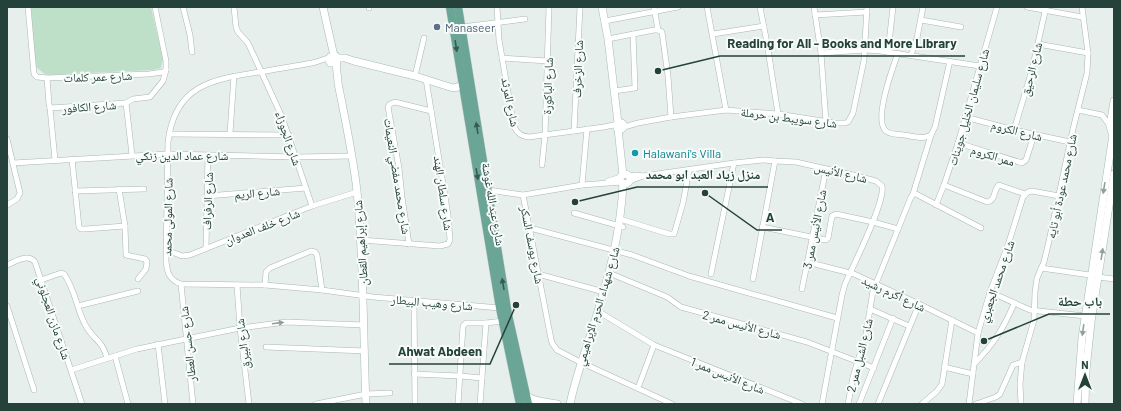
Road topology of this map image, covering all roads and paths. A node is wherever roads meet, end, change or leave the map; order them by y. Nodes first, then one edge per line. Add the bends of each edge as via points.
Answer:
1 (28, 7) edge
2 (155, 7) edge
3 (183, 7) edge
4 (234, 7) edge
5 (323, 7) edge
6 (450, 7) edge
7 (458, 7) edge
8 (497, 7) edge
9 (549, 7) edge
10 (580, 7) edge
11 (602, 7) edge
12 (678, 7) edge
13 (707, 7) edge
14 (760, 7) edge
15 (814, 7) edge
16 (893, 7) edge
17 (923, 7) edge
18 (997, 7) edge
19 (1027, 7) edge
20 (1082, 7) edge
21 (654, 9) edge
22 (867, 9) edge
23 (1045, 9) edge
24 (815, 16) junction
25 (1082, 17) junction
26 (525, 19) dead end
27 (605, 20) junction
28 (921, 20) junction
29 (497, 23) junction
30 (764, 26) junction
31 (462, 27) junction
32 (961, 27) dead end
33 (658, 30) junction
34 (633, 34) junction
35 (713, 34) junction
36 (424, 38) dead end
37 (608, 39) junction
38 (1038, 44) junction
39 (866, 50) junction
40 (192, 52) dead end
41 (888, 52) junction
42 (821, 53) junction
43 (898, 53) junction
44 (1088, 53) junction
45 (911, 55) junction
46 (502, 58) junction
47 (333, 60) junction
48 (548, 61) junction
49 (950, 61) junction
50 (980, 66) junction
51 (166, 70) junction
52 (261, 72) junction
53 (234, 76) junction
54 (415, 76) junction
55 (47, 78) junction
56 (426, 79) junction
57 (462, 84) junction
58 (614, 91) junction
59 (126, 103) junction
60 (1113, 105) edge
61 (50, 108) junction
62 (432, 110) junction
63 (726, 110) junction
64 (1078, 110) junction
65 (778, 114) junction
66 (1102, 115) junction
67 (672, 117) junction
68 (965, 117) junction
69 (826, 122) junction
70 (620, 126) junction
71 (1112, 127) edge
72 (587, 129) junction
73 (1014, 130) junction
74 (574, 131) junction
75 (169, 134) junction
76 (230, 134) junction
77 (289, 135) junction
78 (931, 135) junction
79 (1034, 135) junction
80 (545, 136) junction
81 (7, 139) edge
82 (1070, 142) junction
83 (958, 143) junction
84 (168, 154) junction
85 (208, 155) junction
86 (132, 156) junction
87 (352, 156) junction
88 (296, 157) junction
89 (72, 158) junction
90 (55, 160) junction
91 (775, 161) junction
92 (13, 163) junction
93 (734, 163) junction
94 (542, 165) dead end
95 (826, 169) junction
96 (689, 170) junction
97 (1114, 174) edge
98 (625, 179) junction
99 (582, 185) junction
100 (944, 185) junction
101 (306, 188) junction
102 (119, 189) junction
103 (144, 189) dead end
104 (488, 190) junction
105 (75, 191) junction
106 (357, 192) junction
107 (913, 194) junction
108 (1025, 194) junction
109 (523, 195) junction
110 (207, 196) junction
111 (1059, 196) junction
112 (7, 205) edge
113 (936, 205) junction
114 (312, 206) junction
115 (574, 213) dead end
116 (873, 222) junction
117 (622, 223) junction
118 (125, 226) junction
119 (762, 226) junction
120 (530, 228) junction
121 (981, 228) dead end
122 (898, 230) junction
123 (812, 238) junction
124 (361, 240) junction
125 (409, 244) junction
126 (206, 248) junction
127 (167, 250) junction
128 (617, 251) junction
129 (807, 262) junction
130 (7, 265) edge
131 (1041, 268) junction
132 (611, 273) junction
133 (850, 273) junction
134 (538, 274) junction
135 (711, 274) dead end
136 (1094, 276) junction
137 (752, 279) dead end
138 (1114, 279) edge
139 (41, 280) junction
140 (138, 280) dead end
141 (180, 284) junction
142 (876, 284) junction
143 (237, 285) junction
144 (265, 285) junction
145 (802, 289) dead end
146 (322, 290) junction
147 (138, 292) dead end
148 (604, 292) junction
149 (990, 292) junction
150 (364, 295) junction
151 (414, 300) junction
152 (919, 304) junction
153 (1014, 304) junction
154 (7, 306) edge
155 (78, 306) junction
156 (500, 308) junction
157 (870, 309) junction
158 (1035, 311) junction
159 (601, 313) junction
160 (1085, 316) junction
161 (837, 318) junction
162 (893, 318) junction
163 (952, 320) junction
164 (503, 321) junction
165 (486, 322) junction
166 (364, 325) junction
167 (909, 326) junction
168 (240, 328) junction
169 (978, 333) junction
170 (186, 338) junction
171 (158, 344) junction
172 (654, 344) junction
173 (266, 347) dead end
174 (365, 351) junction
175 (831, 351) junction
176 (115, 356) junction
177 (107, 358) junction
178 (859, 361) junction
179 (1022, 362) junction
180 (582, 363) junction
181 (974, 364) junction
182 (944, 367) junction
183 (874, 368) junction
184 (71, 370) junction
185 (414, 374) junction
186 (973, 374) junction
187 (460, 376) junction
188 (482, 378) junction
189 (638, 388) junction
190 (34, 390) dead end
191 (390, 392) dead end
192 (366, 394) junction
193 (526, 395) junction
194 (82, 404) edge
195 (128, 404) edge
196 (165, 404) edge
197 (193, 404) edge
198 (249, 404) edge
199 (316, 404) edge
200 (366, 404) edge
201 (415, 404) edge
202 (458, 404) edge
203 (480, 404) edge
204 (520, 404) edge
205 (528, 404) edge
206 (557, 404) edge
207 (570, 404) edge
208 (575, 404) edge
209 (672, 404) edge
210 (802, 404) edge
211 (822, 404) edge
212 (848, 404) edge
213 (860, 404) edge
214 (878, 404) edge
215 (922, 404) edge
216 (969, 404) edge
217 (976, 404) edge
218 (1021, 404) edge
219 (1077, 404) edge
220 (1084, 404) edge

1 - 55 street, شارع عمر كلمات via 34,74
2 - 51 street
3 - 40 street
4 - 52 street, شارع الجوزاء via 238,32 248,43
5 - 47 street, شارع إبراهيم القطان
6 -> 57 main road, شارع عبد الله غوشة
7 - 31 main road, شارع عبد الله غوشة
8 - 29 street, شارع المرثد
9 - 48 street, شارع الباكورة
10 - 74 street, شارع الزخرف
11 - 27 street, شارع شهداء الحرم الإبراهيمي
12 - 21 street
13 - 35 street
14 - 30 street
15 - 24 street
16 - 41 street
17 - 28 street
18 - 50 street, شارع سليمان الخليل جوينات
19 - 23 street
20 - 25 street, شارع محمد عودة أبو تايه
21 - 27 street
21 - 33 street
22 - 24 street
22 - 39 street, شارع سويبط بن حرملة
23 - 25 street
23 - 38 street, شارع الرحيق
24 - 42 street
25 - 44 street, شارع محمد عودة أبو تايه
26 - 29 street
27 - 37 street, شارع شهداء الحرم الإبراهيمي
28 - 32 street
28 - 45 street
29 - 31 street
29 - 46 street, شارع المرثد
30 - 35 street
30 - 65 street
104 -> 31 main road, شارع عبد الله غوشة
33 - 34 street
33 - 67 street via 663,34
34 - 37 street
34 - 58 street via 635,88
35 - 63 street
36 - 54 street
37 - 58 street, شارع شهداء الحرم الإبراهيمي
38 - 44 street
38 - 73 street, شارع الرحيق
39 - 41 street
39 - 42 street
39 - 69 street, شارع سويبط بن حرملة via 852,117 845,123
41 - 43 street
42 - 69 street
43 - 45 street
43 - 78 street via 883,105 882,124 886,131 893,134 924,137
44 - 64 street, شارع محمد عودة أبو تايه via 1087,73
45 - 49 street
46 - 48 street
46 - 80 street, شارع المرثد via 517,133 529,137
47 - 52 street, شارع المولى محمد
47 - 54 street via 354,61
47 - 87 street, شارع إبراهيم القطان
48 - 80 street, شارع الباكورة
49 - 50 street
49 - 78 street, شارع الشبل ممر 2
50 - 68 street, شارع سليمان الخليل جوينات
51 - 55 street, شارع عمر كلمات via 150,74
51 - 59 street via 163,81 150,98 133,99
52 - 53 street, شارع المولى محمد
52 - 77 street, شارع الجوزاء via 277,103
53 - 75 street, شارع المولى محمد via 205,84 186,98 175,113
53 - 76 street
54 - 56 street
55 - 61 street
56 - 57 street via 453,88
56 - 62 street, شارع سلطان الهند
57 -> 156 main road, شارع عبد الله غوشة
58 - 70 street, شارع شهداء الحرم الإبراهيمي
59 - 61 street, شارع الكافور
59 - 86 street, شارع الكافور
60 - 66 street
60 - 71 street
61 - 90 street, شارع الكافور
62 - 125 street, شارع سلطان الهند via 450,240 445,246
62 - 125 street, شارع محمد مفضي النعيمات via 395,102 388,107
63 - 65 street, شارع سويبط بن حرملة
63 - 67 street, شارع سويبط بن حرملة
64 - 66 street
64 - 82 street, شارع محمد عودة أبو تايه
65 - 69 street, شارع سويبط بن حرملة
66 - 71 street
67 - 70 street, شارع سويبط بن حرملة
68 - 73 street, شارع الكروم
68 - 83 street, شارع سليمان الخليل جوينات
70 - 72 street, شارع المرثد
70 - 98 street, شارع شهداء الحرم الإبراهيمي
71 -> 136 street via 1113,136
72 - 74 street, شارع المرثد
72 - 99 street
73 - 79 street, شارع الكروم
74 - 80 street, شارع المرثد
75 - 76 street
75 - 84 street, شارع المولى محمد
76 - 77 street
77 - 88 street, شارع الجوزاء
78 - 107 street, شارع الشبل ممر 2
79 - 82 street, شارع الكروم
79 - 83 street, ممر الكروم via 1026,160 1022,163
80 - 94 street, شارع الباكورة
81 - 92 street
82 - 111 street, شارع محمد عودة أبو تايه
83 - 100 street, شارع سليمان الخليل جوينات
84 - 85 street, شارع عماد الدين زنكي
84 - 86 street, شارع عماد الدين زنكي
84 - 127 street, شارع المولى محمد
85 - 88 street, شارع عماد الدين زنكي
85 - 110 street, شارع الرفراف
86 - 89 street, شارع عماد الدين زنكي
87 - 88 street, شارع عماد الدين زنكي
87 - 106 street, شارع إبراهيم القطان
88 - 101 street, شارع الجوزاء
89 - 90 street, شارع عماد الدين زنكي
89 - 105 street
90 - 92 street, شارع عماد الدين زنكي
91 - 93 street, شارع الأنيس
91 - 95 street, شارع الأنيس via 796,162
91 - 119 street
92 - 112 street via 20,193 17,199
93 - 96 street, شارع الأنيس
93 - 135 street
95 - 116 street, شارع الأنيس via 870,179 882,186 881,200
95 - 123 street, شارع الأنيس ممر 3
96 - 98 street, شارع الأنيس
96 - 117 street via 674,234
136 -> 97 street
98 - 99 street, شارع يوسف السكر
98 - 117 street, شارع شهداء الحرم الإبراهيمي
99 - 109 street, شارع يوسف السكر
100 - 108 street via 987,202 993,199 999,185
100 - 113 street, شارع سليمان الخليل جوينات
101 - 110 street, شارع الريم
101 - 114 street, شارع الجوزاء
102 - 103 street
102 - 105 street
102 - 118 street
104 - 109 street
193 -> 104 main road, شارع عبد الله غوشة via 508,315
105 - 118 street via 80,228
106 - 114 street, شارع خلف العدوان
106 - 124 street, شارع إبراهيم القطان
107 - 113 street
107 - 122 street, شارع الشبل ممر 2
108 - 111 street via 1036,191
108 - 149 street, شارع محمد الجعبري
109 - 120 street, شارع يوسف السكر
110 - 126 street, شارع الرفراف
111 - 131 street, شارع محمد عودة أبو تايه
113 - 121 street
114 - 126 street, شارع خلف العدوان
115 - 117 street
116 - 122 street
116 - 123 street via 834,214 827,239
116 - 133 street, شارع الأنيس
117 - 128 street, شارع شهداء الحرم الإبراهيمي
118 - 140 street via 126,255 145,259 147,262 146,269
119 - 123 street
119 - 137 street
120 - 128 street
120 - 134 street, شارع يوسف السكر
122 - 142 street, شارع الشبل ممر 2
123 - 129 street, شارع الأنيس ممر 3
124 - 125 street, شارع سلطان الهند
124 - 150 street, شارع إبراهيم القطان
126 - 127 street, شارع خلف العدوان via 186,256
127 - 141 street, شارع المولى محمد via 168,274 172,280
128 - 132 street, شارع شهداء الحرم الإبراهيمي
128 - 161 street via 632,254 689,276
129 - 133 street, شارع أكرم رشيد
129 - 145 street, شارع الأنيس ممر 3
130 - 139 street, شارع مازن العجلوني via 30,258 35,262
131 - 136 street
131 - 158 street, شارع محمد عودة أبو تايه via 1036,285
132 - 148 street, شارع شهداء الحرم الإبراهيمي
132 - 159 street, شارع شهداء الحرم الإبراهيمي
132 - 175 street, شارع الأنيس ممر 2 via 667,297 681,307
133 - 142 street, شارع أكرم رشيد
133 - 161 street, شارع الأنيس
134 - 148 street
134 - 180 street, شارع يوسف السكر via 552,343 558,350
136 - 138 street
136 - 160 street
136 - 220 street
139 - 155 street via 64,274
139 - 184 street, شارع مازن العجلوني
141 - 143 street
141 - 170 street, شارع حسن العطار
142 - 152 street, شارع أكرم رشيد
142 - 157 street, شارع الشبل ممر 2
143 - 144 street
143 - 168 street, شارع البيرق
144 - 146 street
144 - 146 street via 266,272 270,268 311,252 318,255
146 - 150 street
147 - 155 street
148 - 180 street, شارع شهداء الحرم الإبراهيمي
149 - 153 street
149 - 169 street, شارع محمد الجعبري
150 - 151 street, شارع وهيب البيطار
150 - 166 street, شارع إبراهيم القطان
151 - 156 street, شارع وهيب البيطار
151 - 185 street
152 - 163 street, شارع أكرم رشيد
152 - 167 street
153 - 158 street
153 - 181 street via 991,347
154 - 190 street
155 - 177 street via 86,327 101,343
156 - 164 main road, شارع عبد الله غوشة
157 - 162 street
157 - 178 street, شارع الشبل ممر 2
158 - 160 street
158 - 179 street, شارع محمد عودة أبو تايه
159 - 172 street, شارع الأنيس ممر 1
159 - 180 street, شارع شهداء الحرم الإبراهيمي
160 -> 219 street
161 - 175 street, شارع الأنيس
162 - 167 street
162 - 183 street
163 - 169 street, شارع أكرم رشيد
163 - 182 street
164 - 165 street
164 - 204 main road, شارع عبد الله غوشة
165 - 187 street via 466,323 463,327
165 - 188 street
168 -> 166 street via 286,322
166 - 174 street, شارع إبراهيم القطان
167 - 214 street
168 - 170 street
168 - 198 street, شارع البيرق
169 - 181 street, شارع محمد الجعبري
170 - 171 street
170 - 197 street, شارع حسن العطار
171 - 176 street
171 - 196 street
172 - 189 street
172 - 210 street, شارع الأنيس ممر 1
173 - 174 street
174 - 192 street, شارع إبراهيم القطان
175 - 178 street, شارع الأنيس ممر 2
175 - 211 street, شارع الأنيس
176 - 177 street
176 - 195 street
177 - 184 street
178 - 183 street, شارع الأنيس ممر 2
178 - 212 street, شارع الشبل ممر 2
179 - 217 street, شارع محمد عودة أبو تايه via 1012,366 999,395
179 - 218 street, شارع محمد عودة أبو تايه
180 - 189 street
180 - 207 street, شارع شهداء الحرم الإبراهيمي
180 - 208 street, شارع شهداء الحرم الإبراهيمي
181 - 186 street, شارع محمد الجعبري
182 - 186 street
182 - 215 street via 942,384
183 - 213 street
184 - 194 street, شارع مازن العجلوني
185 - 187 street
185 - 201 street
186 - 216 street, شارع محمد الجعبري
187 - 188 street
187 - 202 street
188 - 203 street
189 - 209 street
191 - 192 street
192 - 199 street
192 - 200 street, شارع إبراهيم القطان
193 - 205 main road, شارع عبد الله غوشة
193 - 206 street via 534,400

